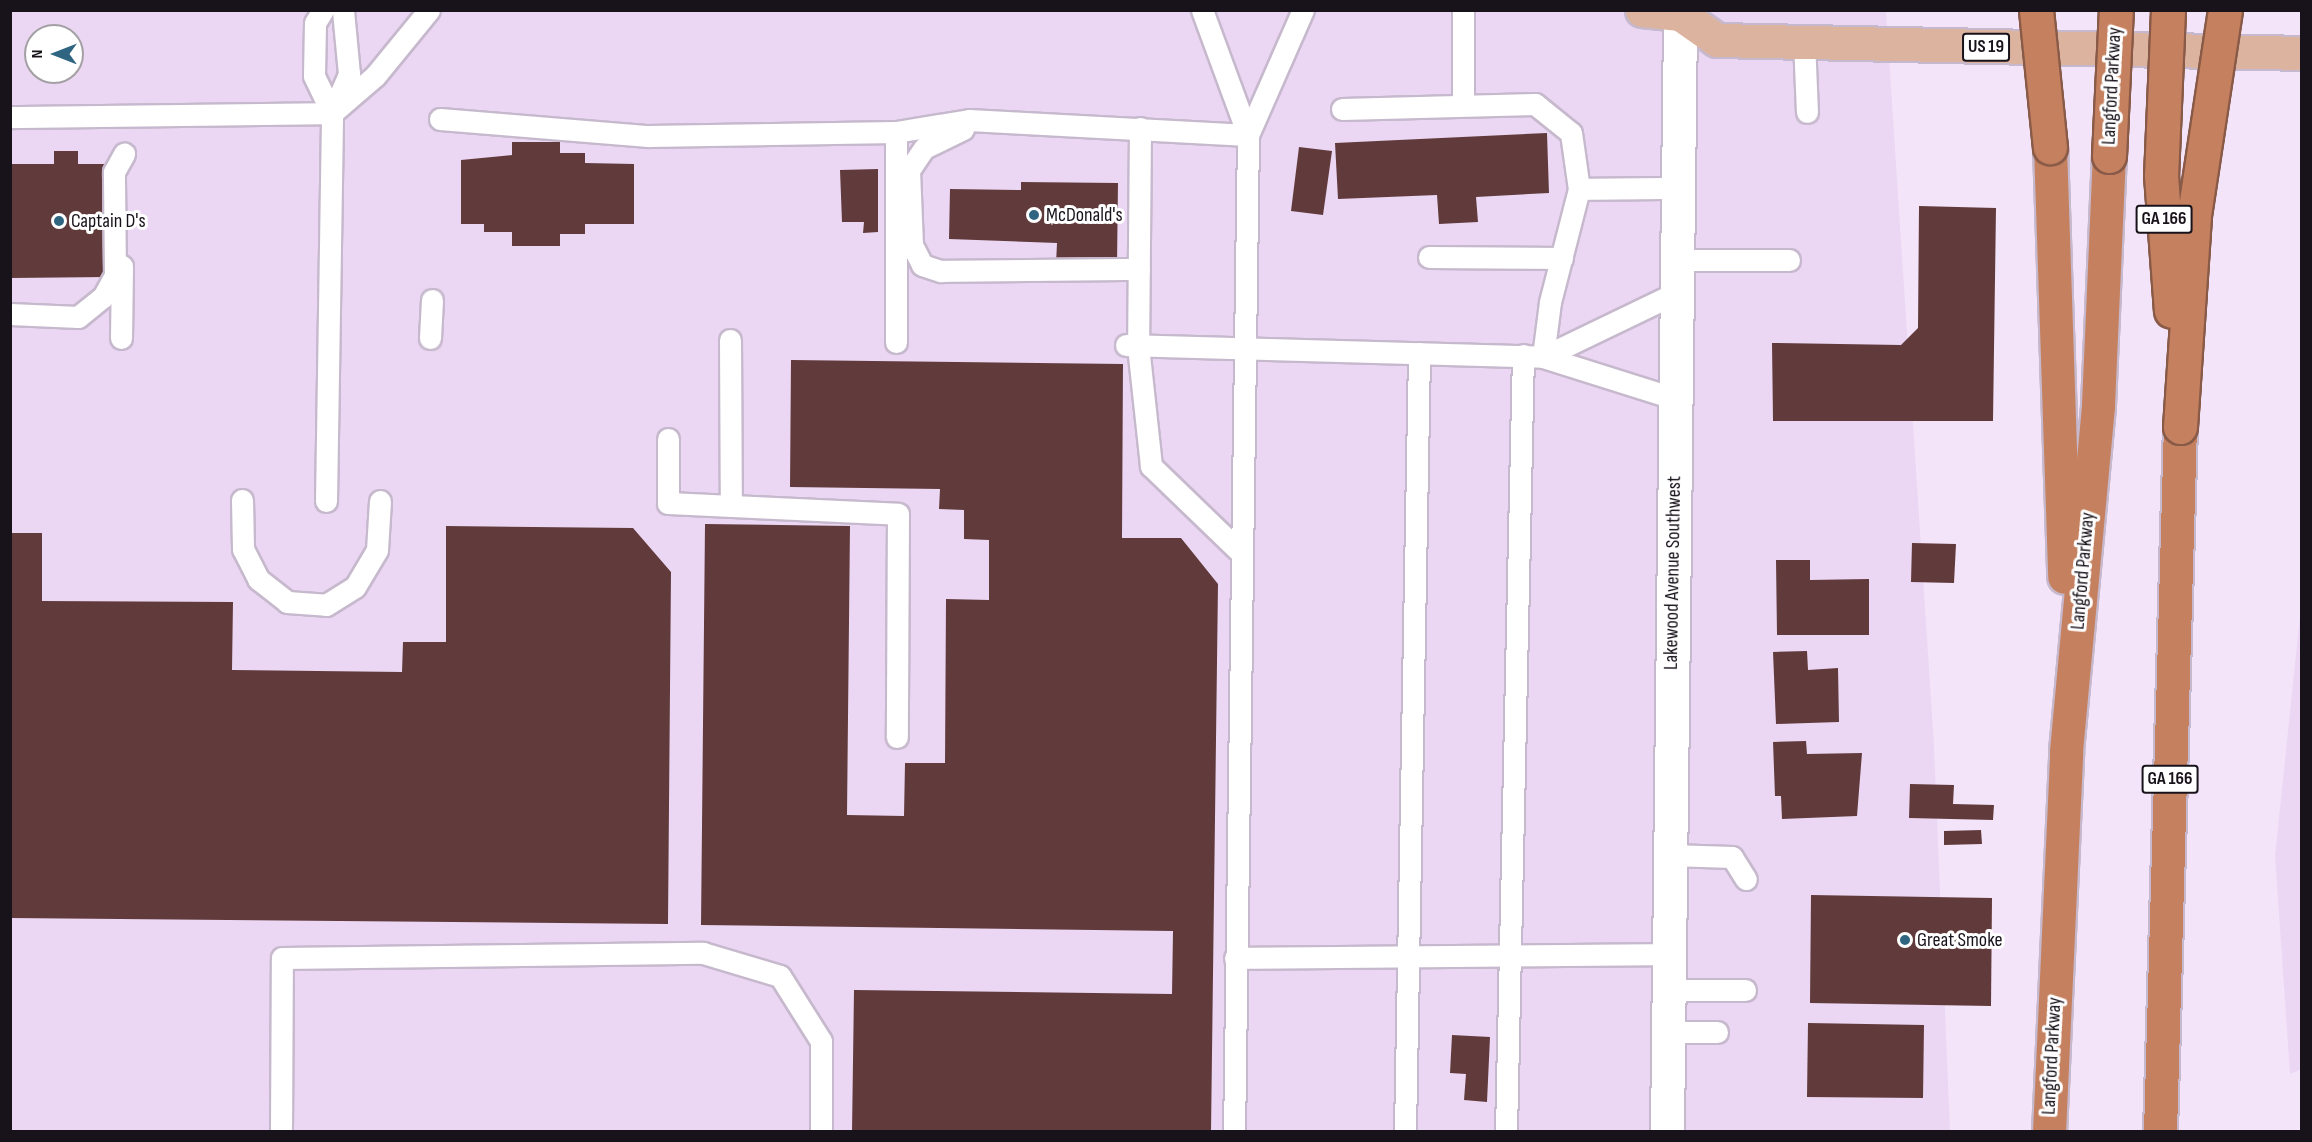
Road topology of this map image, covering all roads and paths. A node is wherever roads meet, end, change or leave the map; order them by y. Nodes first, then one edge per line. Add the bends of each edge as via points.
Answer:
1 (323, 10) edge
2 (343, 10) edge
3 (429, 10) edge
4 (1202, 10) edge
5 (1303, 10) edge
6 (1463, 10) edge
7 (1642, 10) edge
8 (2036, 10) edge
9 (2116, 10) edge
10 (2168, 10) edge
11 (2225, 10) edge
12 (1682, 12) edge
13 (1804, 41) junction
14 (2301, 53) edge
15 (1463, 105) junction
16 (1342, 109) dead end
17 (1807, 112) dead end
18 (332, 113) junction
19 (10, 117) edge
20 (125, 117) junction
21 (440, 119) dead end
22 (987, 122) junction
23 (1140, 128) junction
24 (896, 132) junction
25 (1248, 135) junction
26 (124, 154) junction
27 (1677, 188) junction
28 (1579, 189) junction
29 (1430, 257) dead end
30 (1562, 258) junction
31 (1677, 261) junction
32 (1789, 261) dead end
33 (1139, 269) junction
34 (1676, 293) junction
35 (432, 300) dead end
36 (10, 315) edge
37 (121, 338) dead end
38 (430, 338) dead end
39 (730, 339) dead end
40 (896, 342) dead end
41 (1132, 345) junction
42 (1242, 349) junction
43 (1419, 353) junction
44 (1533, 356) junction
45 (1676, 399) junction
46 (2180, 427) junction
47 (668, 439) dead end
48 (242, 500) dead end
49 (326, 501) dead end
50 (380, 501) dead end
51 (731, 506) junction
52 (1239, 551) junction
53 (897, 737) dead end
54 (2066, 751) junction
55 (1670, 855) junction
56 (1746, 879) dead end
57 (1509, 954) junction
58 (1669, 954) junction
59 (1410, 956) junction
60 (1235, 958) junction
61 (1669, 990) junction
62 (1745, 990) dead end
63 (1668, 1032) junction
64 (1717, 1032) dead end
65 (281, 1131) edge
66 (821, 1131) edge
67 (1234, 1131) edge
68 (1405, 1131) edge
69 (1506, 1131) edge
70 (1667, 1131) edge
71 (2049, 1131) edge
72 (2160, 1131) edge

1 - 18 lane via 315,23 314,76
2 - 18 lane via 349,74
3 - 18 lane via 375,76
4 - 25 lane
5 - 25 lane
6 - 15 lane
7 - 12 main road, US 19
8 - 54 highway, bridge via 2050,147
9 - 54 highway, Langford Parkway / GA 166, bridge via 2098,405
10 - 46 highway, GA 166, bridge via 2161,175
11 - 46 highway, bridge via 2194,215
12 - 13 main road, US 19 via 1717,40
12 - 27 street, Lakewood Avenue Southwest
13 - 14 main road, US 19
13 - 17 lane
15 - 16 lane
15 - 28 lane via 1535,104 1571,133
18 - 20 lane
18 - 49 lane
19 - 20 lane
20 - 26 lane
21 - 24 lane via 648,136
22 - 23 lane
22 - 24 lane
22 - 33 lane via 924,148 909,170 912,245 922,265 941,271
23 - 25 lane
23 - 33 lane
24 - 40 lane
25 - 42 lane
26 - 36 lane via 114,172 115,275 103,297 78,317
26 - 37 lane
27 - 28 lane
27 - 31 street, Lakewood Avenue Southwest
28 - 30 lane
29 - 30 lane
30 - 44 lane
31 - 32 lane
31 - 34 street, Lakewood Avenue Southwest
33 - 41 lane
34 - 44 lane
34 - 45 street, Lakewood Avenue Southwest
35 - 38 lane
39 - 51 lane
41 - 42 lane
41 - 52 lane via 1151,466
42 - 43 lane
42 - 52 lane
43 - 44 lane
43 - 59 lane
44 - 45 lane
44 - 57 lane
45 - 55 street, Lakewood Avenue Southwest
46 - 72 highway, GA 166
47 - 51 lane via 668,503
48 - 50 lane via 243,549 258,579 287,602 326,605 355,587 377,550
51 - 53 lane via 898,514
52 - 60 lane
54 - 71 highway, Langford Parkway / GA 166
55 - 56 lane via 1732,857
55 - 58 street, Lakewood Avenue Southwest
57 - 58 lane
57 - 59 lane
57 - 69 lane
58 - 61 street, Lakewood Avenue Southwest
59 - 60 lane
59 - 68 lane
60 - 67 lane
61 - 62 lane
61 - 63 street, Lakewood Avenue Southwest
63 - 64 lane
63 - 70 street, Lakewood Avenue Southwest
65 - 66 lane via 282,958 703,953 780,976 821,1041

